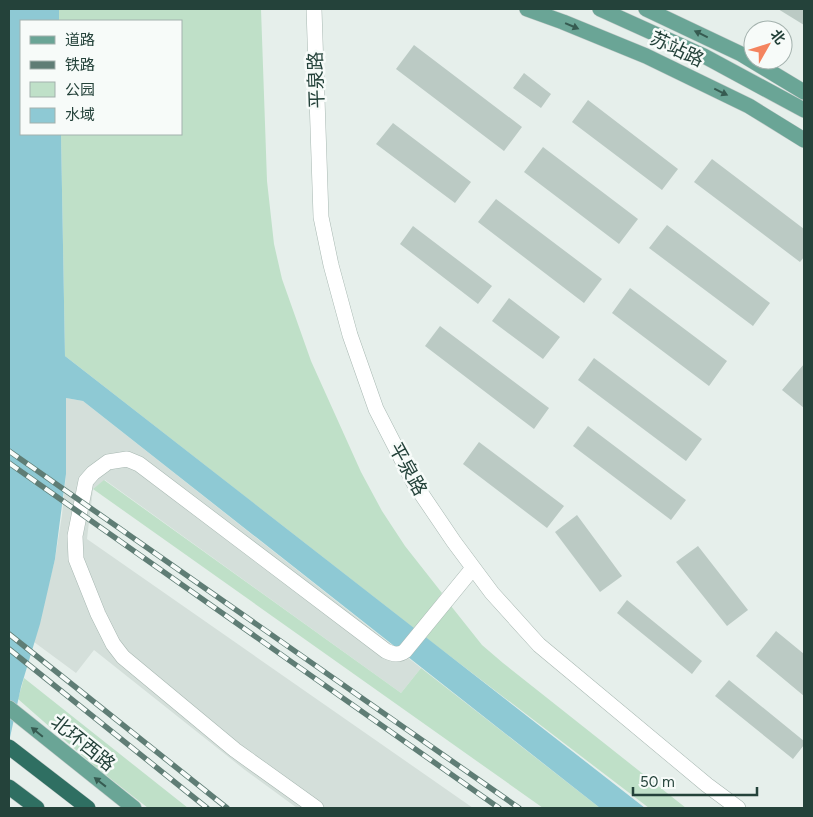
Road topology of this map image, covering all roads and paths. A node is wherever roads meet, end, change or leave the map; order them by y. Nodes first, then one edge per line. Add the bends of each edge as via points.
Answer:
1 (314, 9) edge
2 (527, 9) edge
3 (600, 9) edge
4 (646, 9) edge
5 (804, 92) edge
6 (804, 110) edge
7 (804, 140) edge
8 (473, 568) junction
9 (9, 708) edge
10 (9, 747) edge
11 (9, 787) edge
12 (34, 806) edge
13 (88, 808) edge
14 (134, 808) edge
15 (316, 808) edge
16 (738, 808) edge

1 - 8 street, 平泉路 via 322,217 350,335 376,409 414,483
2 -> 7 main road, 苏站路 via 646,56 749,106
3 - 6 main road via 704,56
5 -> 4 main road, 苏站路 via 741,54
8 - 15 street via 405,651 400,655 394,654 139,464 127,459 108,462 86,481 75,536 76,559 113,644 123,657 235,750
8 - 16 street, 平泉路 via 539,645
14 -> 9 main road, 北环西路
10 - 13 highway
11 - 12 highway

